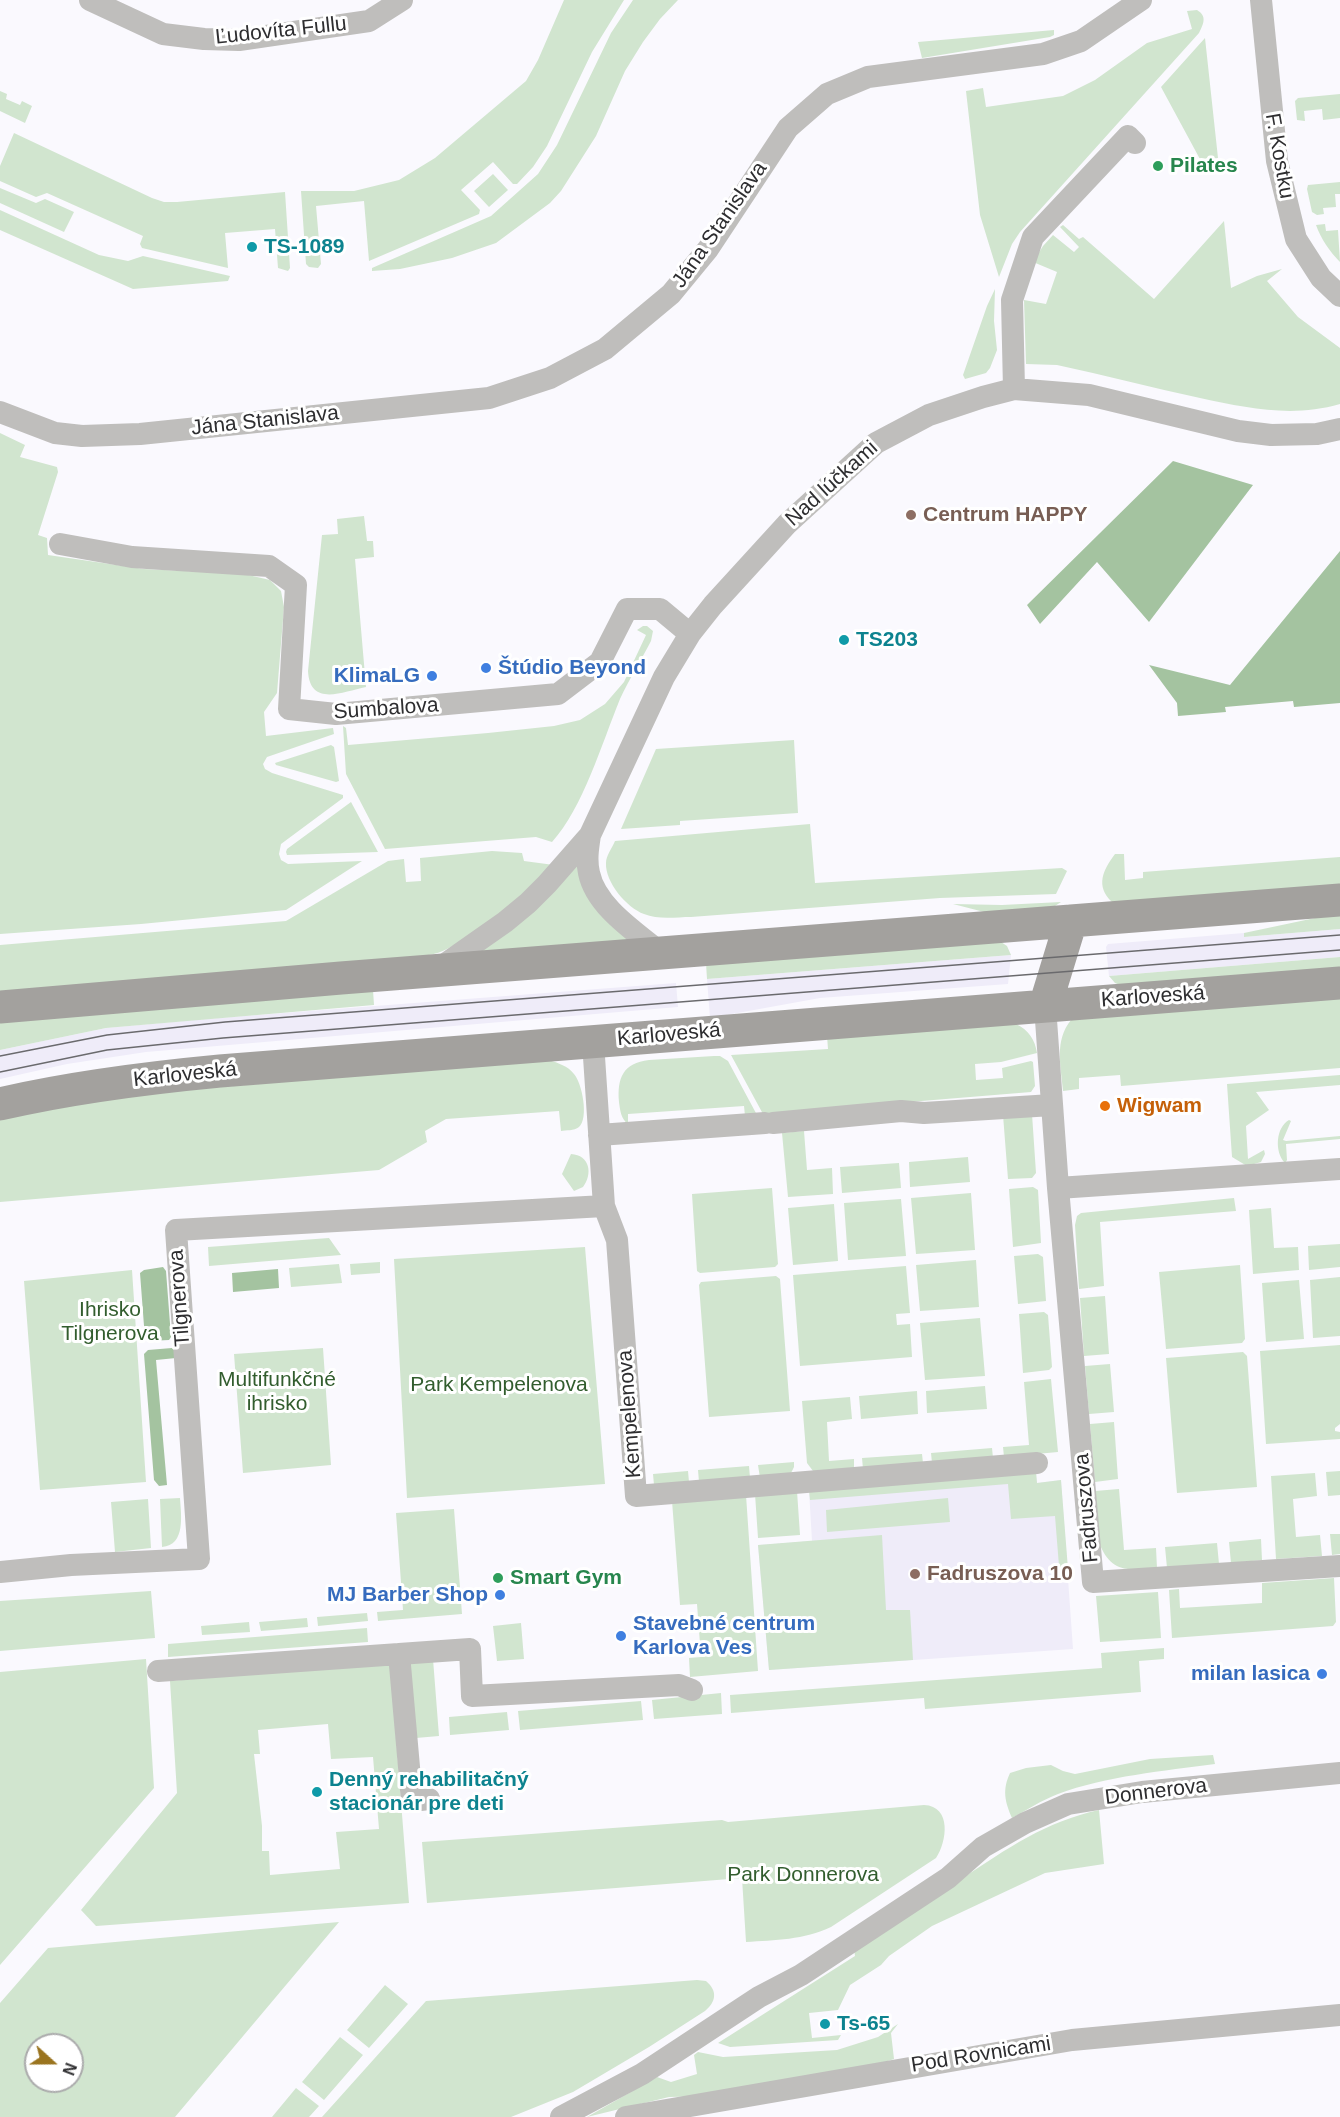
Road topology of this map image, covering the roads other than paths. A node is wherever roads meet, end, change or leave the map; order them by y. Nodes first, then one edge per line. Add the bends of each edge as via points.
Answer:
1 (90, 0) edge
2 (402, 0) edge
3 (1141, 0) edge
4 (1261, 0) edge
5 (1135, 143) dead end
6 (1340, 296) edge
7 (1014, 389) junction
8 (0, 412) edge
9 (1340, 429) edge
10 (60, 544) dead end
11 (690, 634) junction
12 (590, 835) junction
13 (1340, 900) edge
14 (1071, 921) junction
15 (661, 953) junction
16 (434, 971) junction
17 (1340, 983) edge
18 (1045, 1006) junction
19 (0, 1007) edge
20 (593, 1042) junction
21 (0, 1104) edge
22 (1052, 1105) junction
23 (599, 1135) junction
24 (1340, 1169) edge
25 (1058, 1188) junction
26 (604, 1206) junction
27 (1037, 1463) dead end
28 (1340, 1566) edge
29 (0, 1572) edge
30 (399, 1654) junction
31 (158, 1671) dead end
32 (692, 1690) dead end
33 (1340, 1773) edge
34 (429, 1799) dead end
35 (1340, 2015) edge
36 (561, 2117) edge
37 (626, 2117) edge

1 - 2 street, Ľudovíta Fullu via 163,34 238,40 369,21
3 - 8 street, Jána Stanislava via 1081,41 1043,54 868,76 827,94 788,128 708,249 671,294 605,349 550,378 489,398 140,434 55,433
4 - 6 street, F. Kostku via 1277,161 1296,239 1321,278
5 - 7 street via 1128,136 1033,237 1012,300
7 - 9 street, Nad lúčkami via 1089,395 1238,431 1271,435
7 - 11 street, Nad lúčkami via 929,415 876,443 787,524
10 - 11 street, Sumbalova via 132,557 269,566 296,585 288,709 336,714 558,694 600,662 627,609 660,609
11 - 12 street, Nad lúčkami via 664,677
12 - 15 street, Nad lúčkami via 589,874 597,891 614,912
12 - 16 street, Nad lúčkami via 528,903
13 - 14 main road
14 - 15 main road
14 - 18 main road
15 - 16 main road
16 - 19 main road
17 - 18 main road, Karloveská
18 - 20 main road, Karloveská
18 - 22 street
20 - 21 main road, Karloveská via 148,1078
20 - 23 street, Kempelenova
22 - 23 street via 901,1111
22 - 25 street
23 - 26 street, Kempelenova
24 - 25 street
25 - 28 street, Fadruszova via 1093,1582
26 - 27 street, Kempelenova via 617,1240 636,1496
26 - 29 street, Tilgnerova via 176,1230 199,1559
30 - 31 street
30 - 32 street via 470,1649 472,1696 678,1685
30 - 34 street via 412,1801
33 - 36 street, Donnerova via 1142,1792 1068,1804 983,1848 948,1878 801,1975 759,1997 642,2074
35 - 37 street, Pod Rovnicami via 1072,2040

